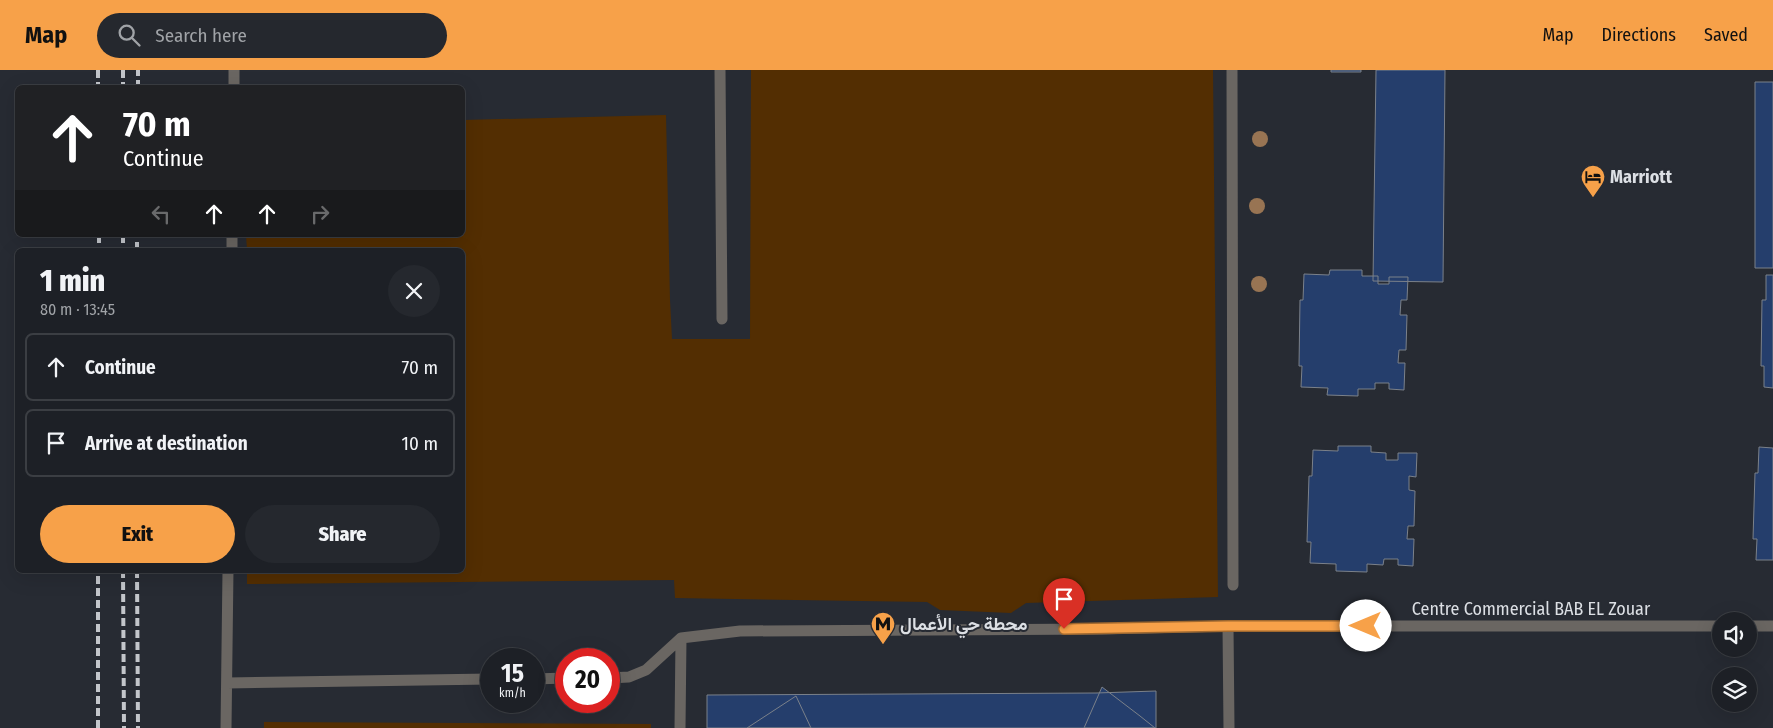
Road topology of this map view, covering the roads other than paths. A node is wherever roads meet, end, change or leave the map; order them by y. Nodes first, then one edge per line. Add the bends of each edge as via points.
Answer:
1 (234, 70) edge
2 (720, 70) edge
3 (1232, 70) edge
4 (234, 85) edge
5 (722, 319) dead end
6 (228, 573) edge
7 (1233, 585) dead end
8 (1228, 626) junction
9 (1712, 626) edge
10 (1757, 626) edge
11 (1773, 626) edge
12 (681, 638) junction
13 (620, 677) edge
14 (480, 679) edge
15 (226, 684) junction
16 (226, 728) edge
17 (680, 728) edge
18 (1229, 728) edge

1 - 4 lane
2 - 5 lane
3 - 7 lane
6 - 15 lane
8 - 9 lane, Centre Commercial BAB EL Zouar
8 - 12 lane, Centre Commercial BAB EL Zouar via 740,631
8 - 18 lane
10 - 11 lane
12 - 13 lane via 646,670
12 - 17 lane
14 - 15 lane
15 - 16 lane

